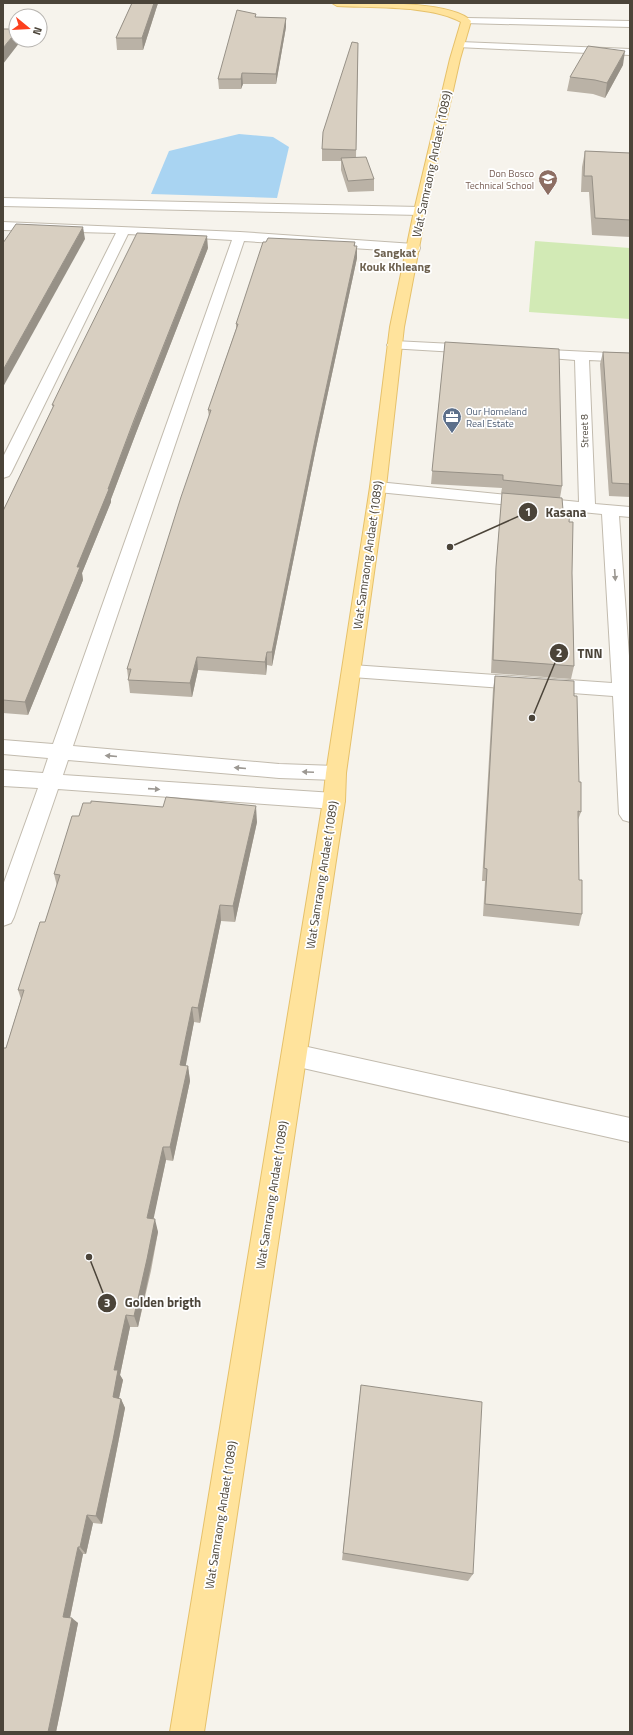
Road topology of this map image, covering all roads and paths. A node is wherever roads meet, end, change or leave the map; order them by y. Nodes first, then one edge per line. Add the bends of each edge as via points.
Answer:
1 (337, 3) edge
2 (463, 16) junction
3 (630, 24) edge
4 (460, 45) junction
5 (630, 52) edge
6 (3, 202) edge
7 (420, 210) junction
8 (3, 226) edge
9 (124, 230) junction
10 (240, 236) junction
11 (414, 248) junction
12 (394, 345) junction
13 (490, 350) edge
14 (513, 352) edge
15 (582, 356) junction
16 (630, 358) edge
17 (3, 473) edge
18 (378, 487) junction
19 (586, 507) junction
20 (610, 511) junction
21 (630, 512) edge
22 (352, 670) junction
23 (626, 691) edge
24 (3, 747) edge
25 (61, 752) junction
26 (336, 773) junction
27 (3, 778) edge
28 (50, 781) junction
29 (334, 801) junction
30 (630, 814) edge
31 (3, 917) edge
32 (294, 1055) junction
33 (630, 1130) edge
34 (187, 1732) edge

1 - 2 main road via 402,6
2 - 3 street
2 - 4 main road, Wat Samraong Andaet (1089)
4 - 5 street
4 - 7 main road, Wat Samraong Andaet (1089)
6 - 7 street
7 - 11 main road, Wat Samraong Andaet (1089)
8 - 9 street
9 - 10 street
9 - 17 street
10 - 11 street
10 - 25 street
11 - 12 main road, Wat Samraong Andaet (1089)
12 - 13 street
12 - 18 main road, Wat Samraong Andaet (1089)
14 - 15 street
15 - 16 street
15 - 19 street, Street 8
18 - 19 street
18 - 22 main road, Wat Samraong Andaet (1089)
19 - 20 street
20 - 21 street
20 -> 23 street
22 - 23 street
22 - 26 main road, Wat Samraong Andaet (1089)
23 - 30 street
24 - 25 street
26 -> 25 street via 279,771
25 - 28 street
26 - 29 main road, Wat Samraong Andaet (1089)
27 - 28 street
28 -> 29 street
28 - 31 street
29 - 32 main road, Wat Samraong Andaet (1089)
32 - 33 street
32 - 34 main road, Wat Samraong Andaet (1089)

